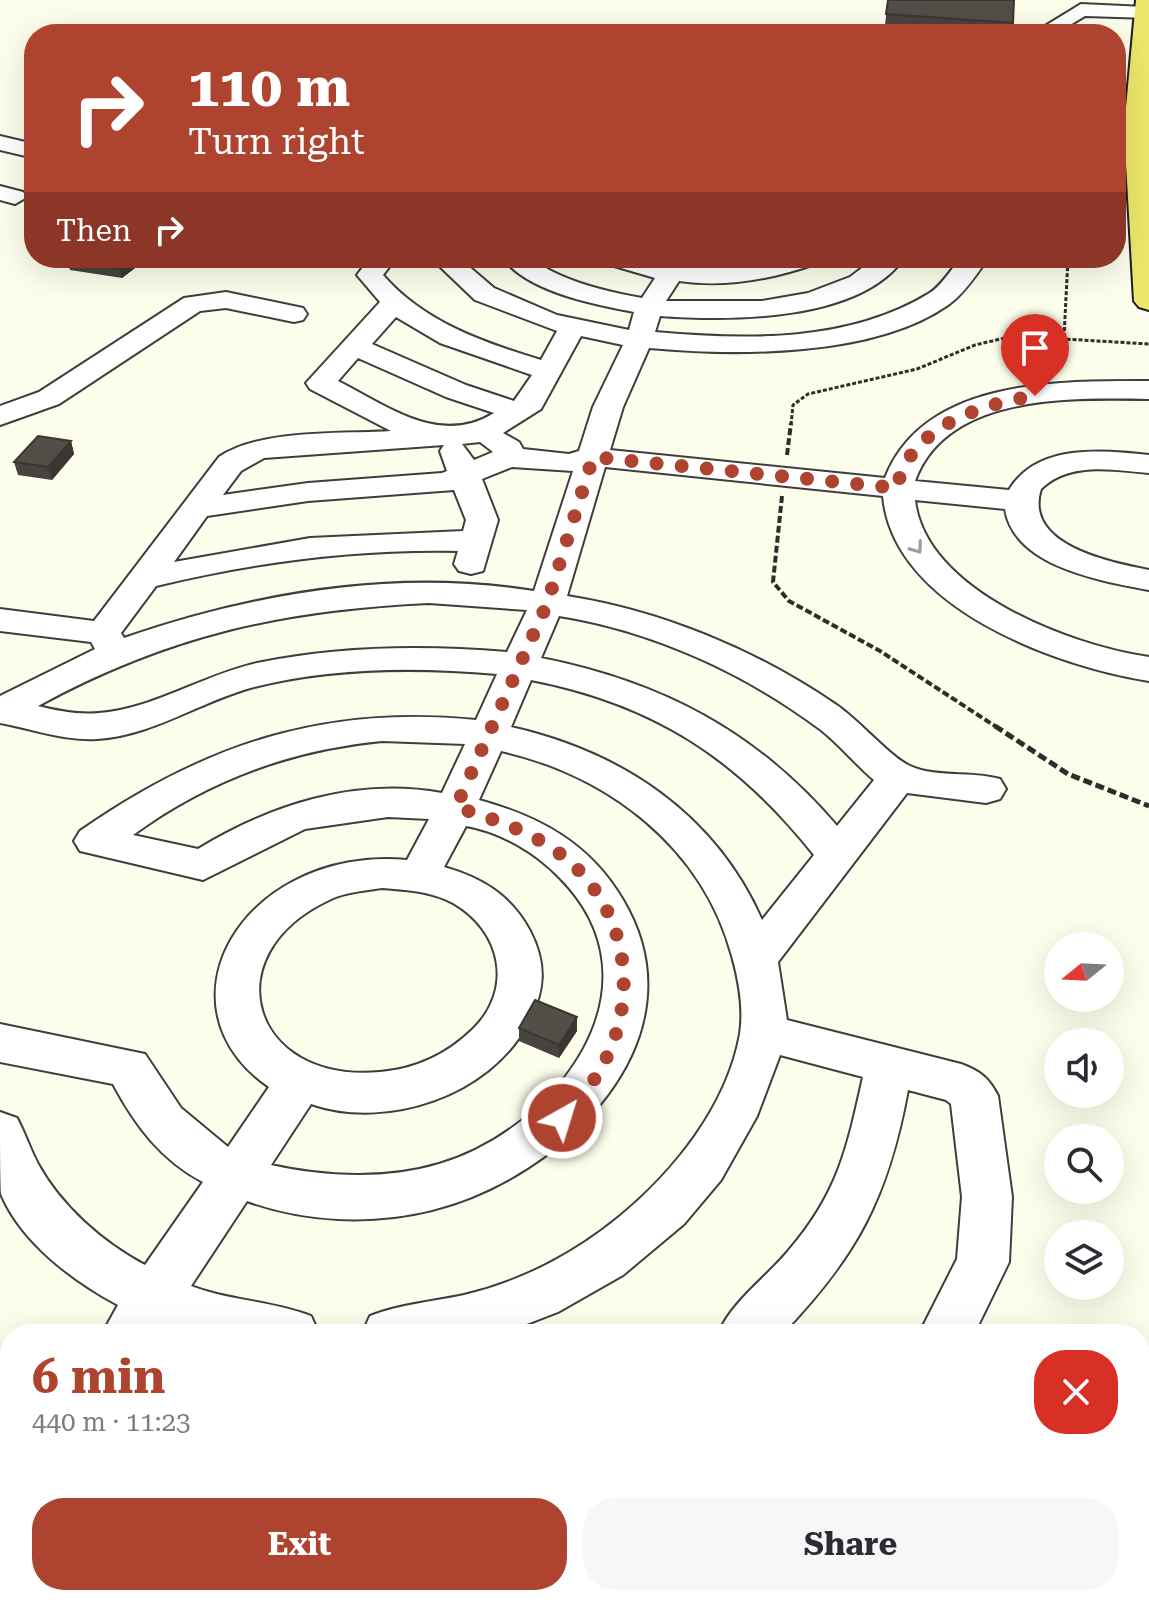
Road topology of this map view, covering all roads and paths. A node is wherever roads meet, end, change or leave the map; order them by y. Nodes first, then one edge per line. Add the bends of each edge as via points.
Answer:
1 (1146, 7) edge
2 (1058, 24) edge
3 (1142, 120) edge
4 (0, 143) edge
5 (24, 148) edge
6 (24, 154) edge
7 (1144, 165) edge
8 (0, 167) edge
9 (1146, 226) edge
10 (375, 268) edge
11 (454, 268) edge
12 (531, 268) edge
13 (676, 268) edge
14 (694, 268) edge
15 (770, 268) edge
16 (878, 268) edge
17 (968, 268) edge
18 (1067, 268) edge
19 (1148, 288) edge
20 (393, 304) junction
21 (649, 307) junction
22 (294, 314) dead end
23 (572, 328) junction
24 (1064, 337) junction
25 (639, 341) junction
26 (1149, 344) edge
27 (354, 346) junction
28 (547, 371) junction
29 (1149, 390) edge
30 (516, 411) junction
31 (0, 416) edge
32 (483, 433) junction
33 (439, 437) junction
34 (509, 457) junction
35 (583, 464) junction
36 (1149, 464) edge
37 (464, 473) junction
38 (783, 485) junction
39 (896, 497) junction
40 (198, 508) junction
41 (1022, 510) junction
42 (478, 541) junction
43 (144, 579) junction
44 (1149, 580) edge
45 (461, 595) junction
46 (547, 604) junction
47 (0, 620) edge
48 (109, 643) junction
49 (519, 664) junction
50 (1149, 669) edge
51 (0, 711) edge
52 (486, 734) junction
53 (898, 777) junction
54 (986, 789) dead end
55 (1149, 806) edge
56 (456, 807) junction
57 (836, 853) junction
58 (420, 874) junction
59 (756, 959) junction
60 (763, 1032) junction
61 (0, 1043) edge
62 (889, 1068) junction
63 (300, 1081) junction
64 (0, 1133) edge
65 (236, 1176) junction
66 (141, 1317) edge
67 (197, 1324) edge
68 (456, 1324) edge
69 (755, 1324) edge
70 (951, 1324) edge

1 - 2 street via 1081,10
1 - 3 main road
3 - 7 main road
4 - 5 street
6 - 8 street
7 - 9 main road
9 - 19 main road
10 - 20 street via 370,275
11 - 23 street via 495,299
12 - 21 street via 576,291
13 - 21 street
14 - 15 street via 746,274
16 - 21 street via 856,284 793,304 715,311
17 - 25 street via 945,293 898,318 857,331 759,345
18 - 24 path
20 - 27 street
20 - 28 street via 454,338
21 - 25 street
22 - 31 street via 226,300 193,304 49,398
23 - 25 street
23 - 28 street
24 - 26 path
24 - 38 path via 991,340 917,369 808,394 793,405
25 - 35 street
27 - 30 street
27 - 33 street via 320,383
28 - 30 street via 531,403
29 - 39 street via 1059,393 982,407 926,440 900,470
30 - 32 street
32 - 33 street
32 - 34 street via 508,448
33 - 37 street
33 - 40 street via 244,454 230,464
34 - 35 street
34 - 37 street
35 - 38 street
35 - 46 street
36 - 41 street via 1099,460 1053,468 1025,488
37 - 40 street via 447,482 308,492
37 - 42 street via 480,509
38 - 39 street
38 - 55 path via 773,582 789,601 892,659 1068,774
39 - 41 street
39 -> 50 street via 919,552 979,605 1049,642
40 - 43 street
41 - 44 street via 1035,534 1076,561
42 - 43 street via 372,541 278,549
42 - 45 street
43 - 48 street
45 - 46 street
45 - 48 street via 392,594 280,607
46 - 49 street
46 - 53 street via 613,617 737,662 795,694
47 - 48 street
48 - 51 street
49 - 51 street via 445,656 312,664 252,676 107,725
49 - 52 street
49 - 57 street via 636,697 689,721 745,758 794,803
52 - 56 street
52 - 56 street via 369,729 266,749 195,775 95,841 203,865 248,837 298,817 377,803
52 - 59 street via 592,766 639,793 680,826 714,865 740,909
53 - 54 street
53 - 57 street
56 - 58 street
56 - 65 street via 507,823 553,848 589,882 614,924 626,971 621,1021 600,1072 562,1118 519,1150 444,1185 372,1198 301,1195
57 - 59 street
58 - 63 street via 343,878 307,892 276,913 253,940 239,970 236,1002 246,1034 268,1061
58 - 63 street via 488,905 510,931 520,963 518,997 502,1030 460,1067 434,1081 389,1093 343,1093
59 - 60 street
60 - 62 street
60 - 68 street via 737,1112 694,1181 630,1243 547,1293
61 - 65 street via 128,1068 144,1101 167,1130 198,1156
62 - 69 street via 873,1146 843,1220 789,1291
62 - 70 street via 961,1084 974,1096 987,1197 983,1262
63 - 65 street
64 - 66 street via 7,1157 40,1212
65 - 66 street
66 - 67 street

